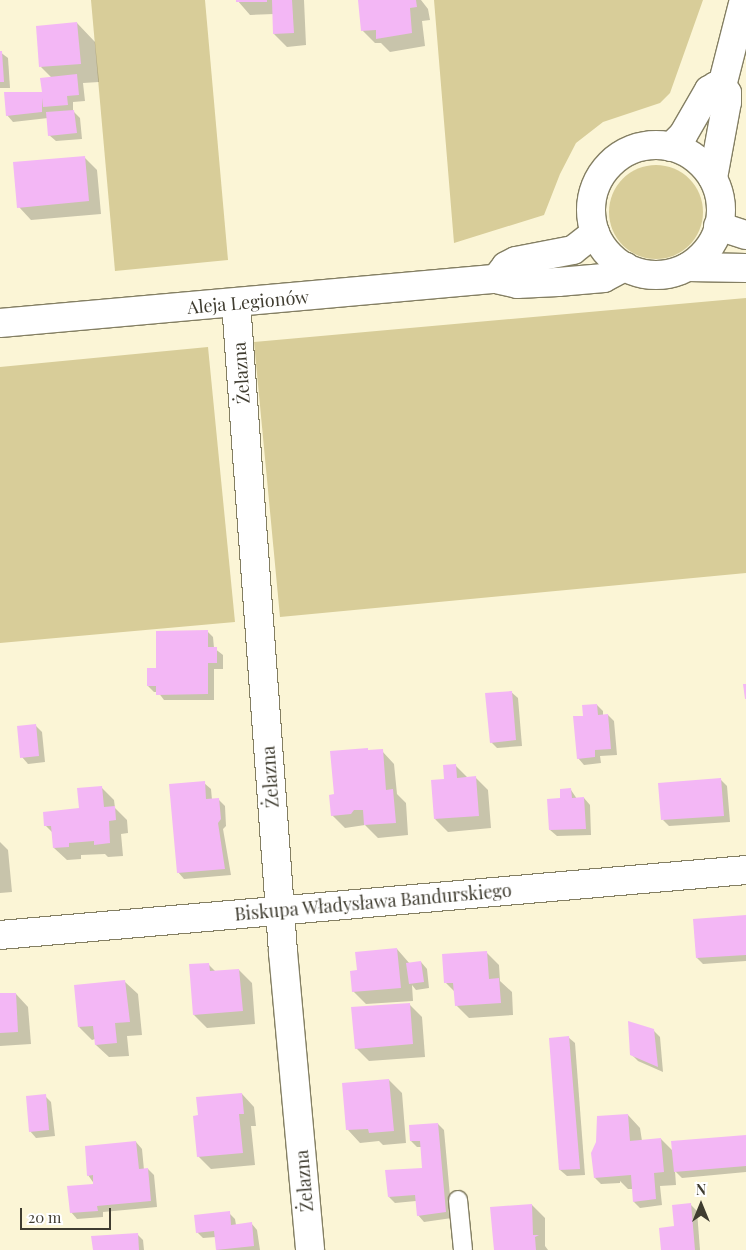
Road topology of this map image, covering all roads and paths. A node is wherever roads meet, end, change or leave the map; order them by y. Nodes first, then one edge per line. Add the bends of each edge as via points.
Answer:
1 (744, 0) edge
2 (722, 86) junction
3 (671, 147) junction
4 (713, 178) junction
5 (718, 226) junction
6 (595, 232) junction
7 (746, 235) edge
8 (688, 267) junction
9 (625, 268) junction
10 (746, 268) edge
11 (496, 279) junction
12 (236, 304) junction
13 (0, 323) edge
14 (746, 870) edge
15 (280, 909) junction
16 (0, 935) edge
17 (458, 1200) dead end
18 (310, 1250) edge
19 (463, 1250) edge

1 - 2 street
2 - 3 street via 709,90
2 - 4 street via 727,102
3 - 4 street via 693,157
3 - 6 street via 652,145 635,148 607,167 592,196 591,222
4 - 5 street via 720,206
5 - 7 street
5 - 8 street via 709,248
6 - 9 street via 601,245
6 - 11 street via 573,250 516,261 506,266
8 - 9 street via 658,275 641,274
8 - 10 street
9 - 11 street, Aleja Legionów via 604,278 558,282 517,284
11 - 12 street, Aleja Legionów
12 - 13 street, Aleja Legionów
12 - 15 street, Żelazna
14 - 15 street, Biskupa Władysława Bandurskiego
15 - 16 street, Biskupa Władysława Bandurskiego
15 - 18 street, Żelazna
17 - 19 lane

